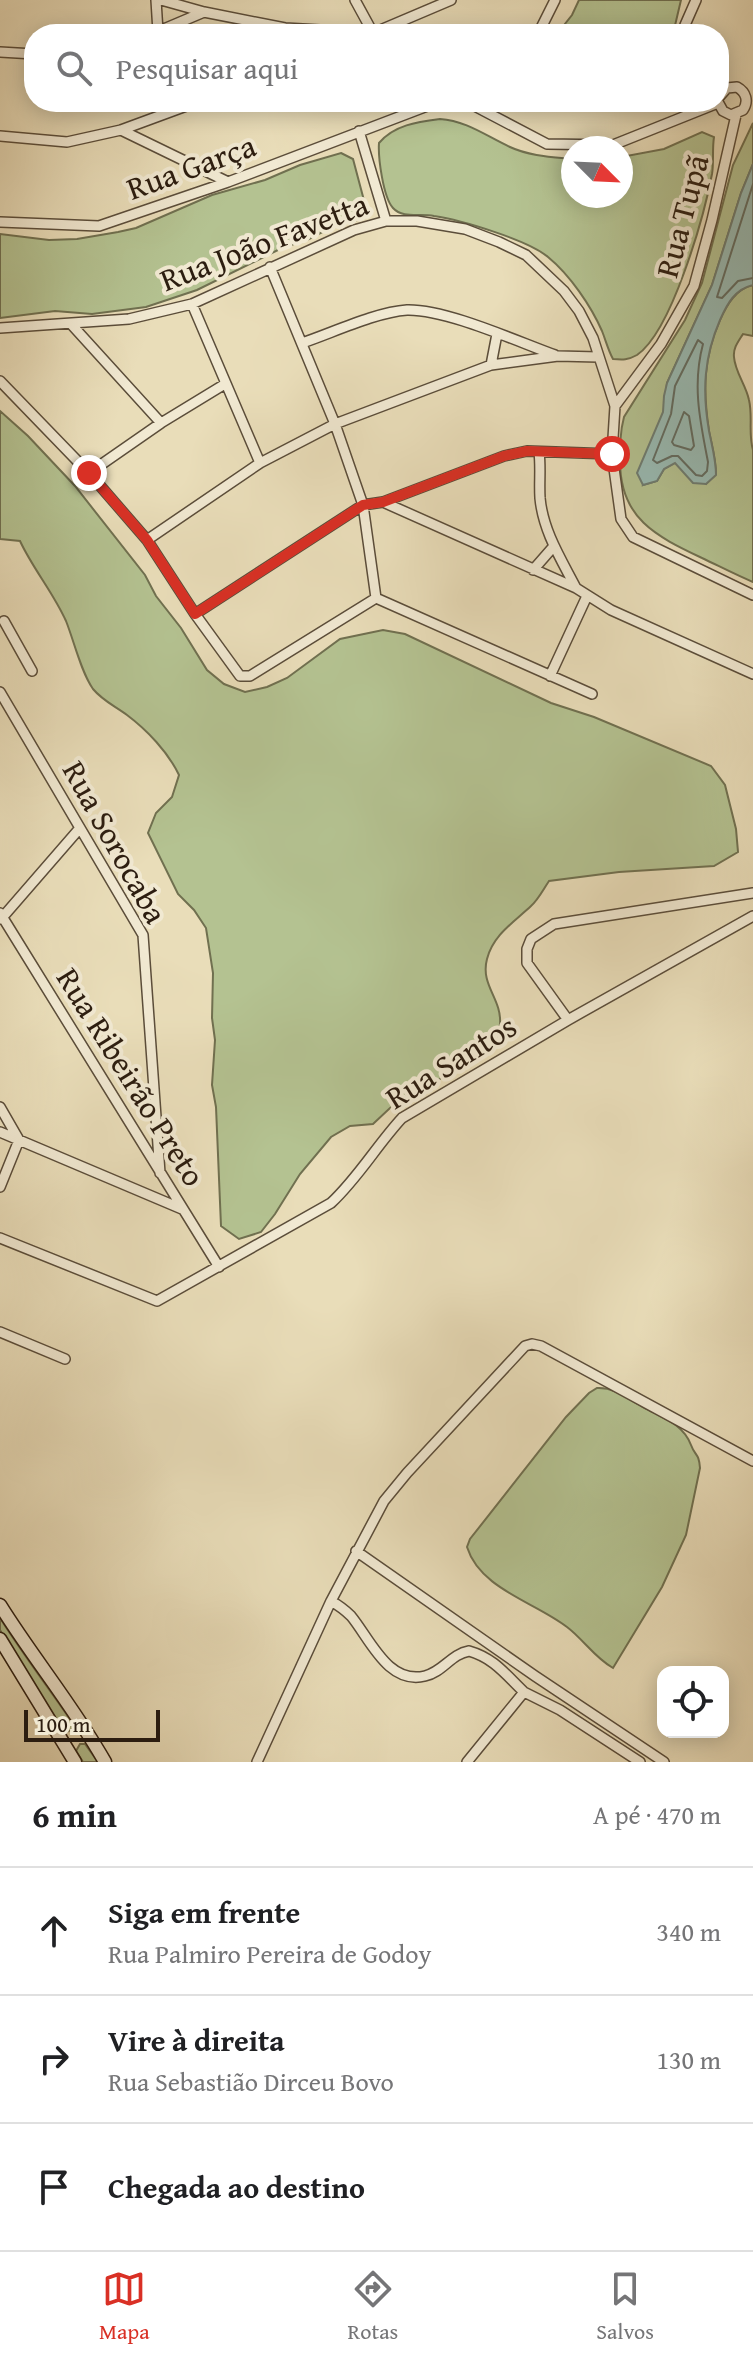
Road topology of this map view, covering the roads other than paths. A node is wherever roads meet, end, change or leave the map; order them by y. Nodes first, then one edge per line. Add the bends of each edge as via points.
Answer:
1 (159, 0) edge
2 (355, 0) edge
3 (451, 0) edge
4 (555, 0) edge
5 (696, 0) edge
6 (204, 12) junction
7 (156, 24) edge
8 (176, 24) edge
9 (256, 24) edge
10 (367, 24) edge
11 (395, 24) edge
12 (543, 24) edge
13 (685, 24) edge
14 (0, 52) edge
15 (24, 53) edge
16 (729, 90) edge
17 (749, 91) edge
18 (170, 112) edge
19 (411, 112) edge
20 (486, 112) edge
21 (687, 112) edge
22 (726, 112) edge
23 (736, 115) junction
24 (121, 130) junction
25 (359, 131) junction
26 (0, 136) edge
27 (228, 182) junction
28 (386, 221) junction
29 (0, 222) edge
30 (270, 267) junction
31 (192, 304) junction
32 (71, 324) junction
33 (0, 328) edge
34 (497, 334) junction
35 (302, 343) junction
36 (558, 356) junction
37 (598, 357) junction
38 (491, 365) junction
39 (0, 381) edge
40 (225, 384) junction
41 (615, 406) junction
42 (161, 423) junction
43 (335, 424) junction
44 (539, 452) junction
45 (612, 454) junction
46 (260, 463) junction
47 (89, 473) junction
48 (383, 502) junction
49 (363, 505) junction
50 (147, 540) junction
51 (554, 546) junction
52 (533, 570) junction
53 (576, 588) junction
54 (753, 595) edge
55 (587, 596) junction
56 (376, 598) junction
57 (195, 614) junction
58 (1, 620) edge
59 (32, 671) dead end
60 (753, 674) edge
61 (550, 676) junction
62 (0, 692) edge
63 (592, 694) dead end
64 (4, 709) edge
65 (80, 828) junction
66 (753, 893) edge
67 (1, 916) edge
68 (753, 916) edge
69 (568, 1020) junction
70 (0, 1107) edge
71 (0, 1132) edge
72 (19, 1140) junction
73 (160, 1173) junction
74 (0, 1187) edge
75 (182, 1209) junction
76 (0, 1238) edge
77 (219, 1267) junction
78 (0, 1332) edge
79 (65, 1359) dead end
80 (753, 1461) edge
81 (356, 1551) junction
82 (331, 1601) junction
83 (0, 1605) edge
84 (0, 1639) edge
85 (524, 1692) junction
86 (90, 1740) junction
87 (67, 1748) junction
88 (75, 1762) edge
89 (105, 1762) edge
90 (257, 1762) edge
91 (467, 1762) edge
92 (640, 1762) edge
93 (664, 1762) edge

1 - 6 street
1 - 7 street
2 - 10 street
3 - 11 street
4 - 12 street
5 - 13 street
6 - 8 street
6 - 9 street
14 - 15 street
16 - 17 street
17 - 23 street via 746,106
18 - 24 street
19 - 25 street, Rua Garça
20 - 21 street via 547,144 613,145
22 - 23 street
23 - 41 street, Rua Tupã via 694,286 661,344
24 - 26 street via 67,142
24 - 27 street
25 - 27 street, Rua Garça
25 - 28 street
27 - 29 street, Rua Garça via 99,226
28 - 30 street, Rua João Favetta
28 - 37 street, Rua João Favetta via 465,229 526,255 579,311
30 - 31 street, Rua João Favetta
30 - 35 street
31 - 32 street, Rua João Favetta via 129,319
31 - 40 street
32 - 33 street, Rua João Favetta
32 - 42 street
34 - 35 street via 427,311 406,310
34 - 36 street
34 - 38 street
35 - 43 street
36 - 37 street
36 - 38 street
37 - 41 street, Rua João Favetta
38 - 43 street
39 - 47 street
40 - 42 street
40 - 46 street
41 - 45 street, Rua João Favetta
42 - 47 street
43 - 46 street
43 - 49 street
44 - 45 street
44 - 48 street via 504,456
44 - 51 street via 540,496
45 - 54 street, Rua João Favetta via 621,519 633,537
46 - 50 street
47 - 50 street
48 - 49 street
48 - 52 street
49 - 56 street
49 - 57 street
50 - 57 street
51 - 52 street
51 - 53 street
52 - 53 street
53 - 55 street
55 - 60 street
55 - 61 street
56 - 57 street via 250,676 240,676
56 - 61 street
58 - 59 street
61 - 63 street
62 - 64 street, Rua Sorocaba
64 - 65 street, Rua Sorocaba
65 - 67 street
65 - 73 street, Rua Sorocaba via 143,935
66 - 69 street via 554,924 541,931 531,939 527,963
67 - 73 street, Rua Ribeirão Preto
68 - 69 street, Rua Santos
69 - 77 street, Rua Santos via 402,1118 331,1203
70 - 72 street
71 - 72 street
72 - 74 street
72 - 75 street
73 - 75 street, Rua Ribeirão Preto
75 - 77 street, Rua Ribeirão Preto
76 - 77 street, Rua Santos via 157,1301
78 - 79 street
80 - 81 street via 532,1344 407,1473
81 - 82 street
81 - 93 street
82 - 85 street via 349,1614 401,1675 427,1676 469,1651 502,1668
82 - 90 street
83 - 86 main road
84 - 87 main road
85 - 91 street
85 - 92 street
86 - 87 main road via 74,1736
86 - 89 main road
87 - 88 main road

